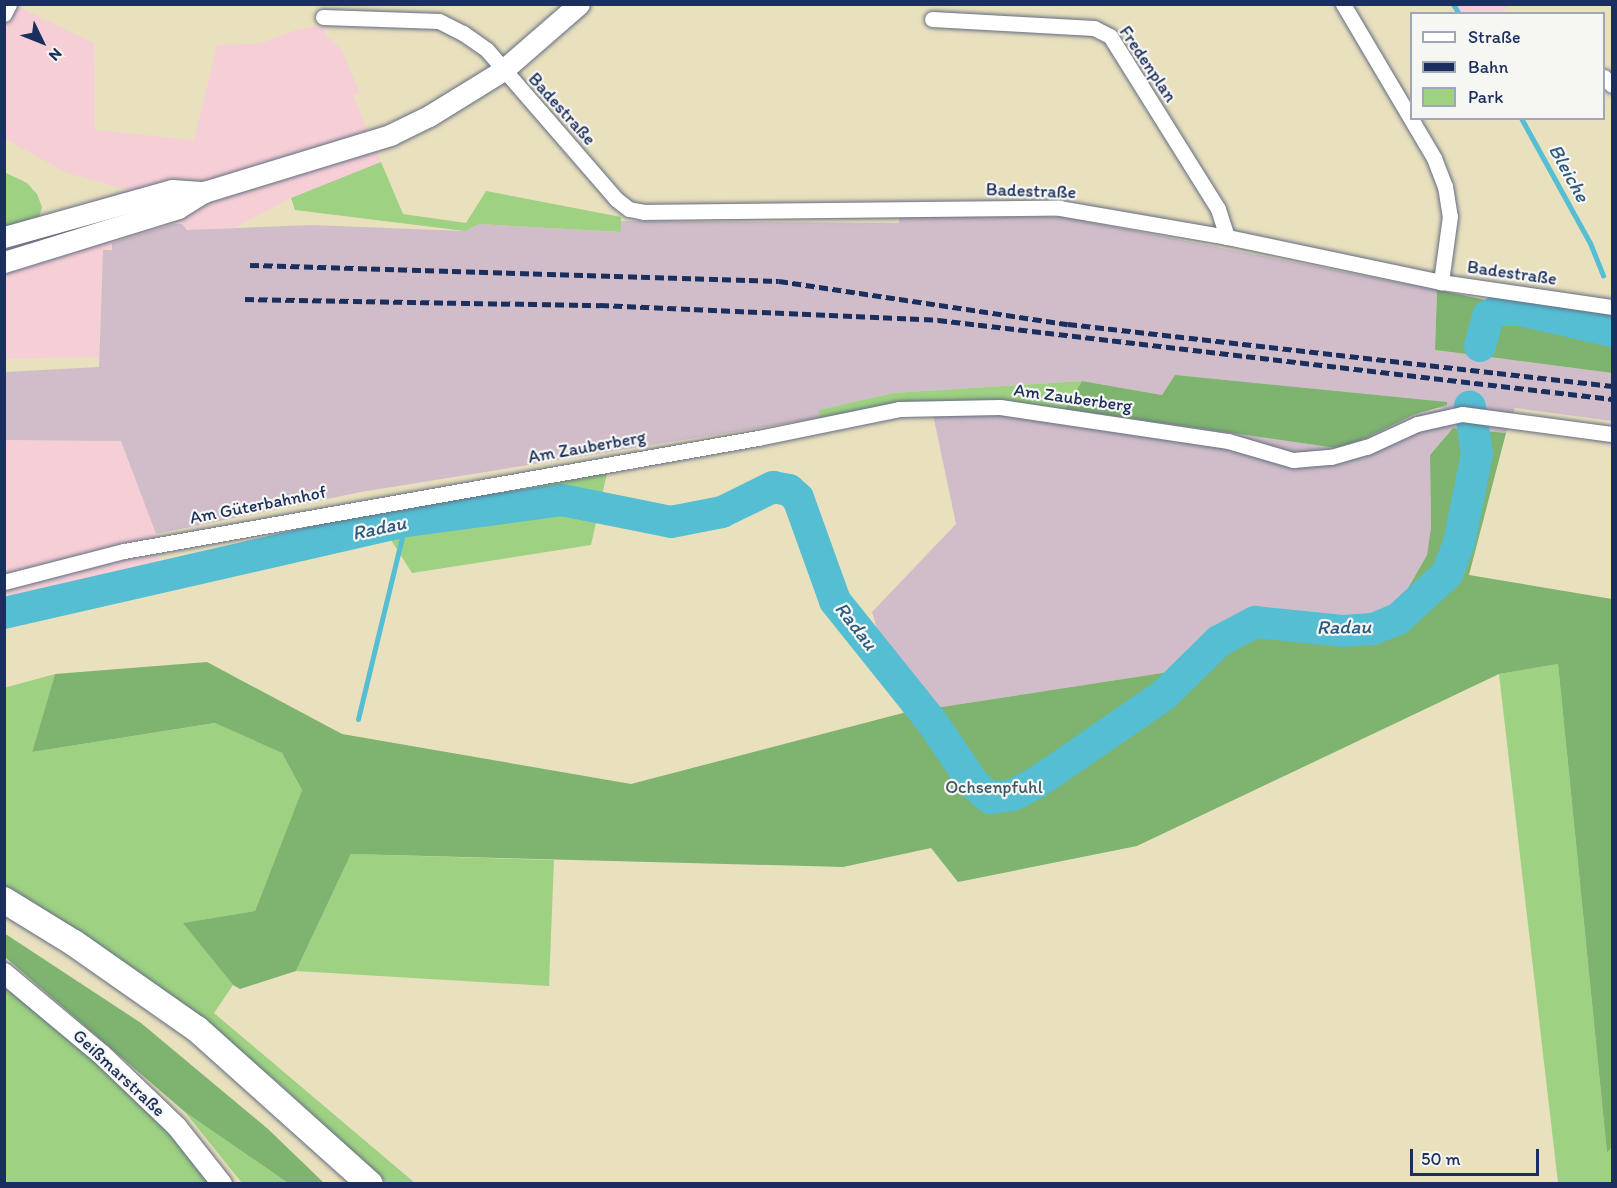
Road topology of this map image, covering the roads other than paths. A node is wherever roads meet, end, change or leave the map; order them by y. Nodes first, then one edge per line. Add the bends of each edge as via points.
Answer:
1 (9, 4) edge
2 (579, 4) edge
3 (1343, 4) edge
4 (4, 14) edge
5 (323, 17) dead end
6 (932, 20) dead end
7 (502, 71) junction
8 (1410, 117) edge
9 (1412, 120) edge
10 (204, 192) junction
11 (68, 218) junction
12 (4, 237) edge
13 (1227, 237) junction
14 (71, 241) junction
15 (4, 262) edge
16 (1441, 282) junction
17 (1612, 306) edge
18 (1612, 434) edge
19 (522, 478) joint
20 (4, 582) edge
21 (4, 900) edge
22 (4, 917) edge
23 (4, 973) edge
24 (222, 1184) edge
25 (345, 1184) edge
26 (370, 1184) edge

1 - 4 street
2 - 7 main road
3 - 8 street
5 - 7 street, Badestraße via 438,21 487,50
6 - 13 street, Fredenplan via 1095,28 1110,36 1218,209
7 - 10 main road via 390,135
7 - 13 street, Badestraße via 629,209 644,212 1059,207
9 - 16 street via 1445,186 1450,216
10 - 11 main road via 172,190
10 - 14 main road via 178,208
11 - 12 main road
11 - 14 street
13 - 16 street, Badestraße
14 - 15 main road
16 - 17 street, Badestraße
18 - 19 street, Am Zauberberg via 1461,414 1417,424 1367,447 1331,457 1293,460 1228,441 999,407 899,409 758,438
19 - 20 street, Am Güterbahnhof via 124,551
21 - 26 highway via 74,943 197,1029
22 - 25 highway via 106,981 182,1039
23 - 24 street, Geißmarstraße via 101,1054 177,1127

